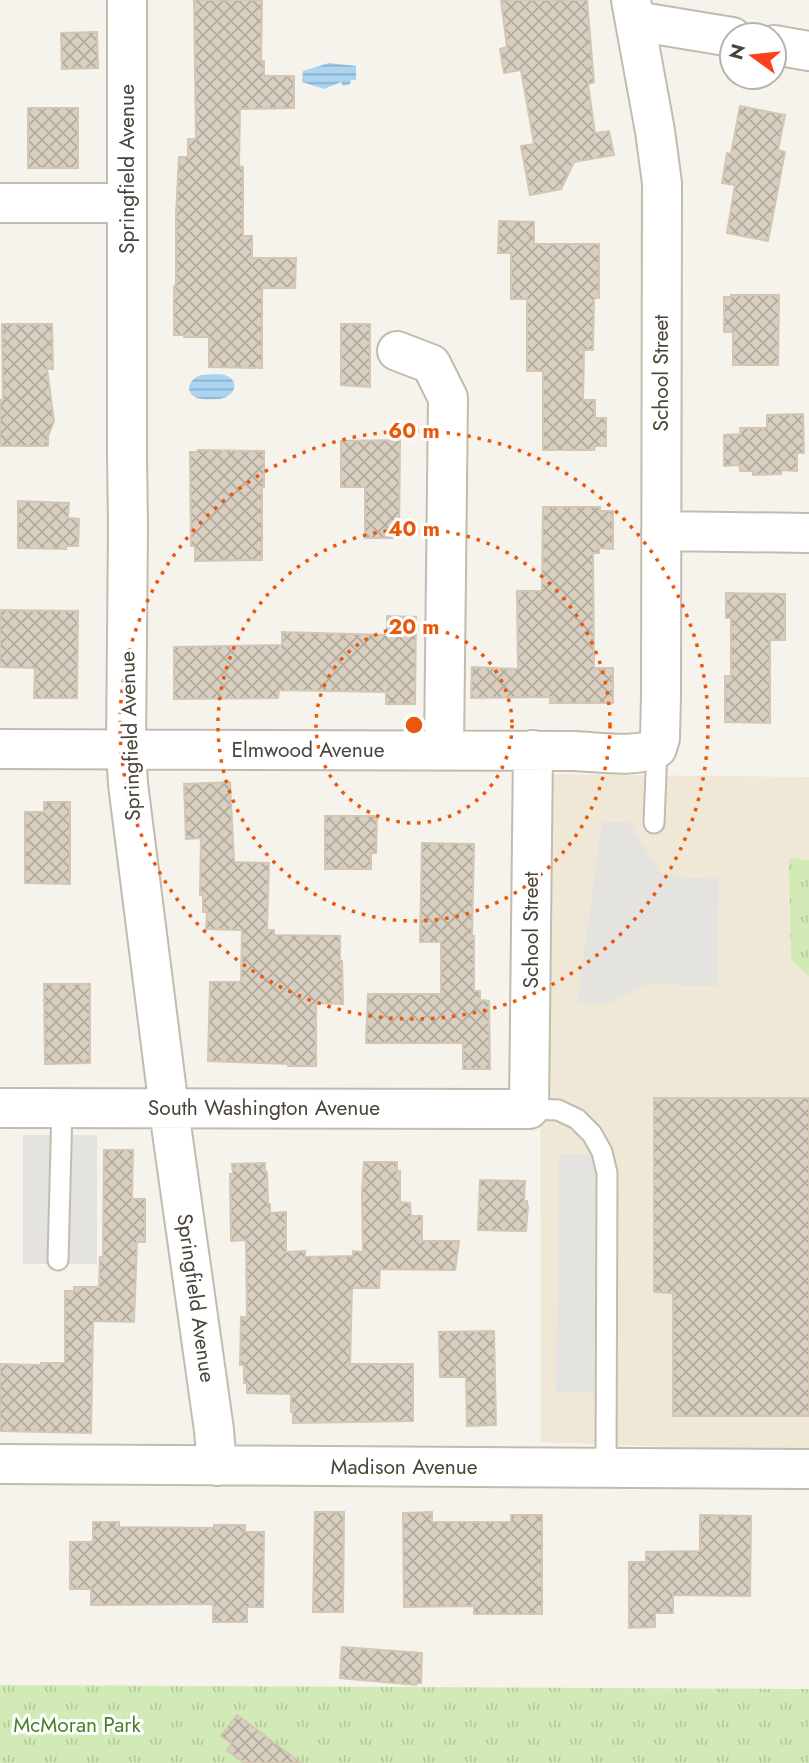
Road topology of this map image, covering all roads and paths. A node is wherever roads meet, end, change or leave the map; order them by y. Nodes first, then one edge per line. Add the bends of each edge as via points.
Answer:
1 (127, 0) edge
2 (633, 10) edge
3 (718, 33) edge
4 (788, 47) edge
5 (809, 51) edge
6 (0, 203) edge
7 (127, 203) junction
8 (397, 351) dead end
9 (661, 531) junction
10 (809, 533) edge
11 (657, 748) junction
12 (0, 749) edge
13 (126, 749) junction
14 (444, 750) junction
15 (533, 750) junction
16 (654, 823) dead end
17 (0, 1108) edge
18 (62, 1108) junction
19 (169, 1108) junction
20 (529, 1109) junction
21 (58, 1260) dead end
22 (0, 1464) edge
23 (217, 1466) junction
24 (606, 1468) junction
25 (809, 1469) edge

1 - 7 street, Springfield Avenue
2 - 3 street
2 - 9 street, School Street via 662,183
4 - 5 street
6 - 7 street
7 - 13 street, Springfield Avenue
8 - 14 street via 431,364 448,398
9 - 10 street
9 - 11 street, School Street
11 - 15 street, Elmwood Avenue via 626,753
11 - 16 lane
12 - 13 street, Elmwood Avenue
13 - 14 street, Elmwood Avenue
13 - 19 street, Springfield Avenue
14 - 15 street, Elmwood Avenue
15 - 20 street, School Street
17 - 18 street, South Washington Avenue
18 - 19 street, South Washington Avenue
18 - 21 lane
19 - 20 street, South Washington Avenue
19 - 23 street, Springfield Avenue
20 - 24 lane via 558,1110 577,1119 602,1152 607,1173
22 - 23 street, Madison Avenue
23 - 24 street, Madison Avenue
24 - 25 street, Madison Avenue

